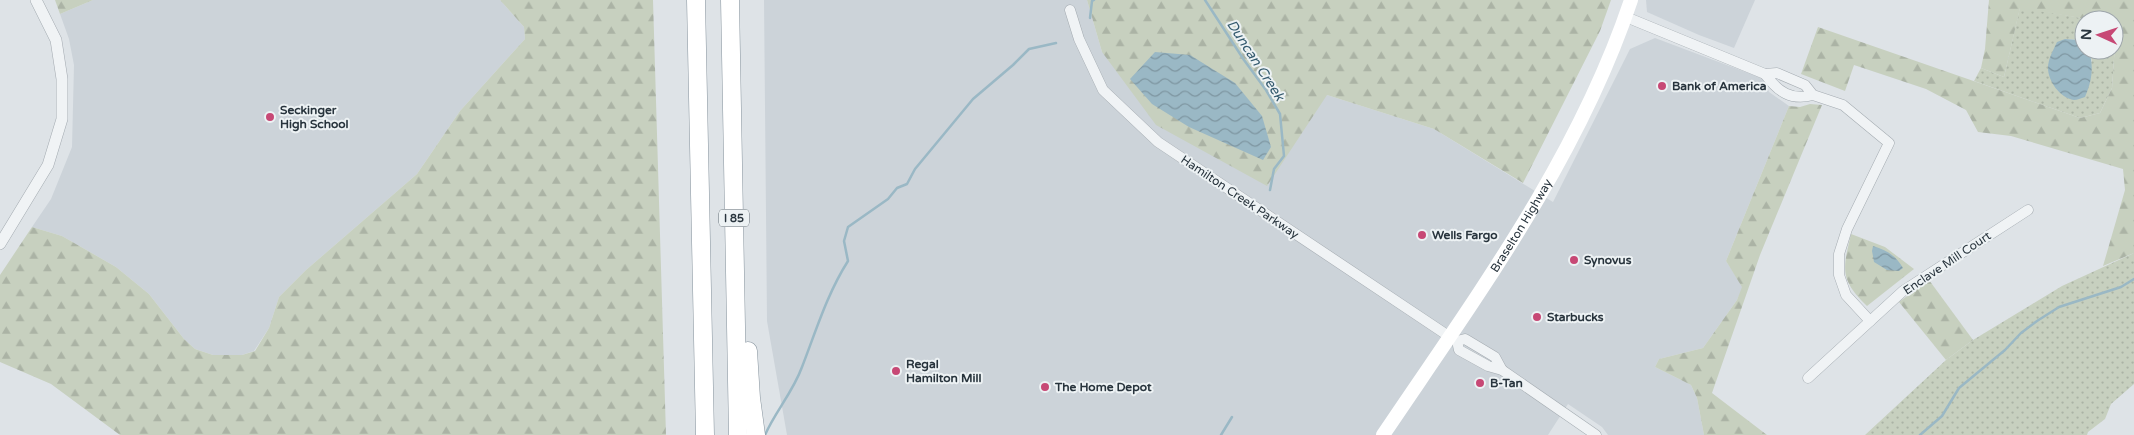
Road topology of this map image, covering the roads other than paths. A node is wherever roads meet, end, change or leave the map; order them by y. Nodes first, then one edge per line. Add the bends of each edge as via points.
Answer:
1 (36, 0) edge
2 (696, 0) edge
3 (730, 0) edge
4 (1631, 0) edge
5 (1070, 10) dead end
6 (1626, 17) junction
7 (1766, 74) junction
8 (1813, 94) junction
9 (733, 189) junction
10 (2028, 210) dead end
11 (0, 244) edge
12 (1870, 321) junction
13 (1454, 339) junction
14 (1808, 378) dead end
15 (704, 435) edge
16 (738, 435) edge
17 (756, 435) edge
18 (1382, 435) edge
19 (1596, 435) edge

1 - 11 street via 56,40 62,78 62,119 48,165
2 - 15 highway
3 - 9 highway, I 85
4 - 6 main road, Braselton Highway
5 - 13 street, Hamilton Creek Parkway via 1079,39 1103,90 1158,142
6 - 7 street
6 - 13 main road, Braselton Highway via 1594,94 1568,144
7 - 8 street via 1777,73 1805,85
7 - 8 street via 1783,94 1803,98
8 - 12 street via 1842,105 1889,143 1847,229 1839,254 1839,275 1846,296
9 - 16 highway, I 85
9 - 17 highway
10 - 12 street, Enclave Mill Court via 1903,291
12 - 14 street, Enclave Mill Court
13 - 18 main road, Braselton Highway
13 - 19 street, Hamilton Creek Parkway via 1459,350 1502,370

